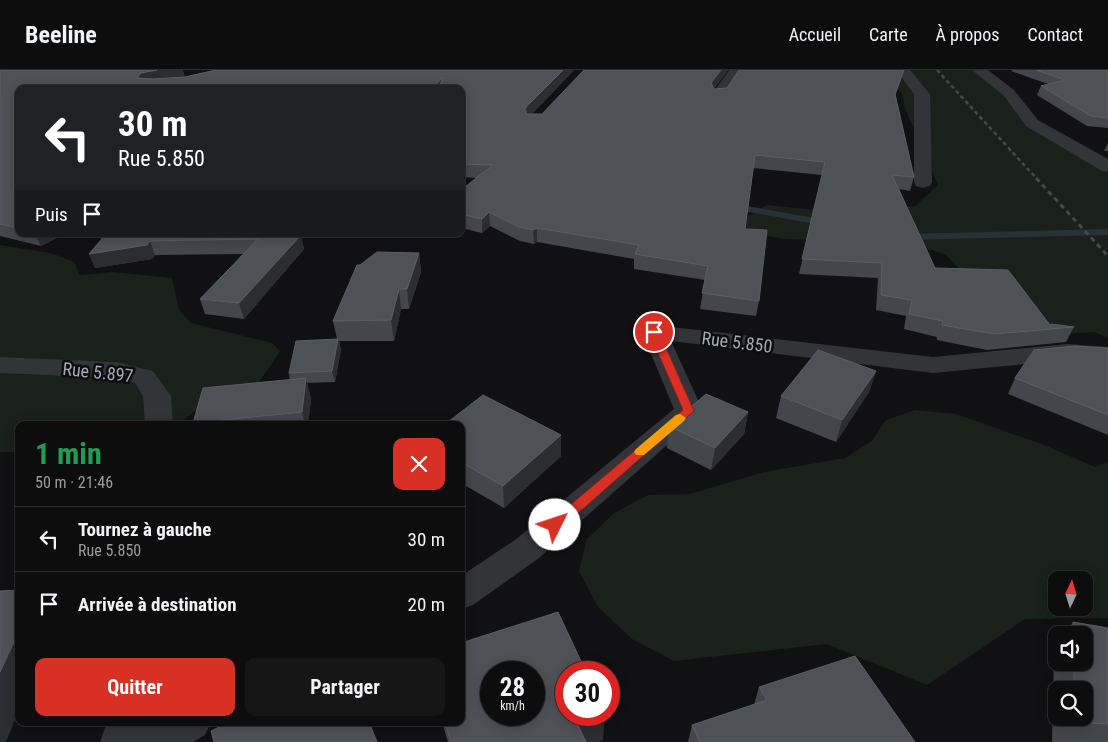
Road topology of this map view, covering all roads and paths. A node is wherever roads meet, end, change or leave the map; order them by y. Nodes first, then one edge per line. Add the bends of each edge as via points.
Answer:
1 (736, 70) edge
2 (903, 70) edge
3 (979, 70) edge
4 (720, 96) edge
5 (1108, 167) edge
6 (923, 182) dead end
7 (1108, 355) edge
8 (0, 365) edge
9 (158, 421) edge
10 (465, 593) edge
11 (126, 726) edge
12 (184, 726) edge
13 (120, 742) edge
14 (154, 742) edge

1 - 4 street
2 - 6 street via 922,94
3 - 5 street via 1009,93 1032,123
7 - 10 street, Rue 5.850 via 1067,352 933,365 654,332 689,411 527,549
8 - 9 street, Rue 5.897 via 116,370 144,377 157,396
11 - 13 street
12 - 14 street

